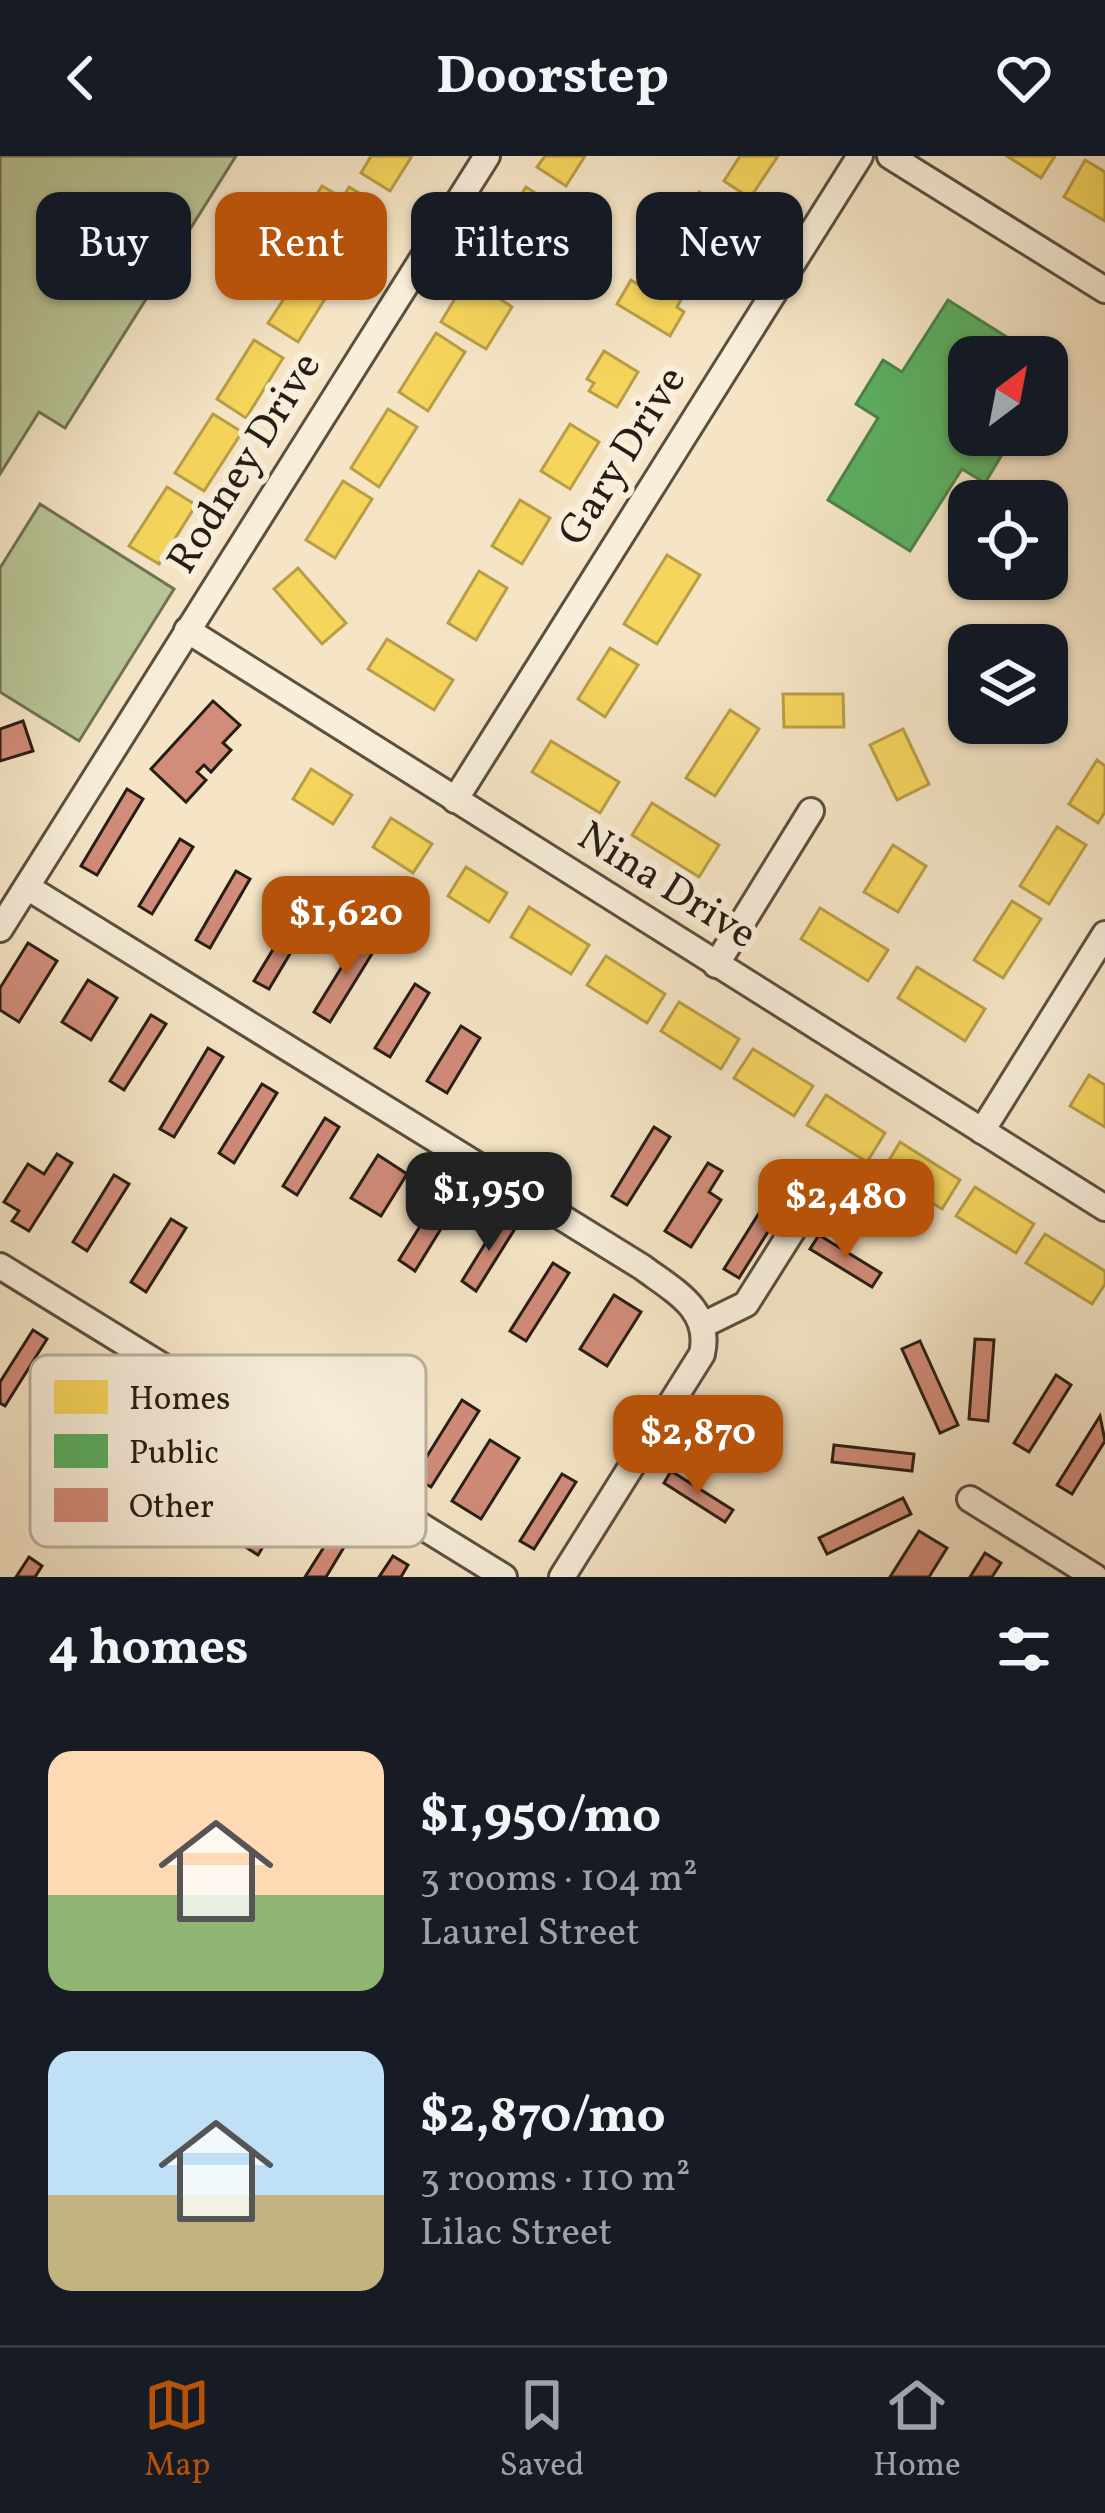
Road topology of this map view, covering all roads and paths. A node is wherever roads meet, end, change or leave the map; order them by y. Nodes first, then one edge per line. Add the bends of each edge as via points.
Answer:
1 (488, 156) edge
2 (860, 156) edge
3 (890, 156) edge
4 (1105, 290) edge
5 (187, 631) junction
6 (455, 800) junction
7 (811, 812) dead end
8 (27, 886) junction
9 (0, 928) edge
10 (1105, 934) edge
11 (716, 964) junction
12 (982, 1131) junction
13 (1105, 1208) edge
14 (806, 1209) dead end
15 (0, 1266) edge
16 (703, 1325) junction
17 (144, 1355) edge
18 (970, 1499) dead end
19 (426, 1529) edge
20 (504, 1577) edge
21 (562, 1577) edge
22 (1095, 1577) edge

1 - 5 street, Rodney Drive
2 - 6 street, Gary Drive
3 - 4 street
5 - 6 street, Nina Drive
5 - 8 street, Rodney Drive
6 - 11 street, Nina Drive
7 - 11 street
8 - 9 street, Rodney Drive
8 - 16 street via 642,1267
10 - 12 street
11 - 12 street, Nina Drive
12 - 13 street, Nina Drive
14 - 16 street via 746,1304
15 - 17 street
16 - 21 street via 702,1354
18 - 22 street
19 - 20 street

